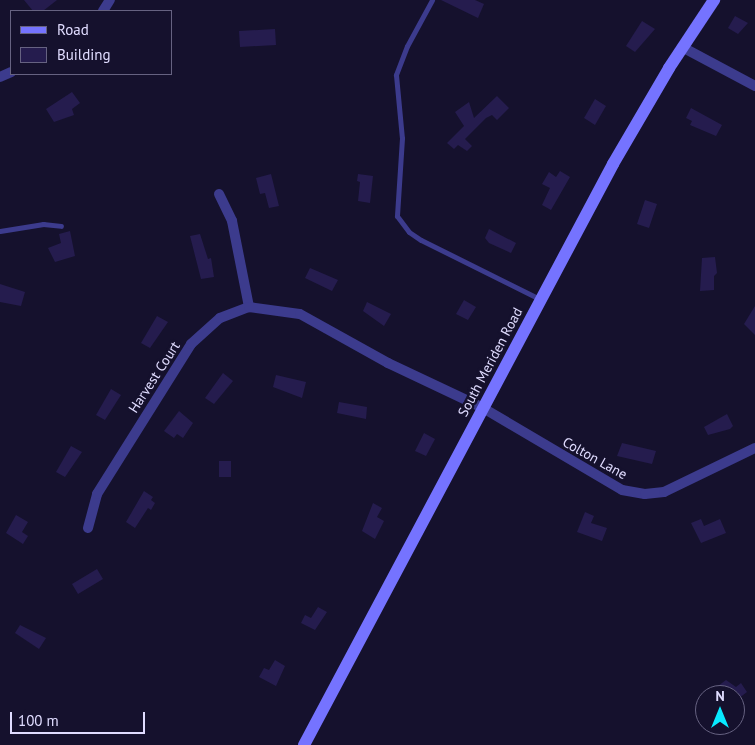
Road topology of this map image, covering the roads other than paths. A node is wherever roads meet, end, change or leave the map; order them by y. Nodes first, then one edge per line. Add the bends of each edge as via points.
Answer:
1 (432, 0) edge
2 (714, 0) edge
3 (682, 47) junction
4 (755, 86) edge
5 (219, 194) dead end
6 (61, 226) dead end
7 (0, 231) edge
8 (540, 299) junction
9 (249, 307) junction
10 (483, 408) junction
11 (755, 448) edge
12 (88, 528) dead end
13 (304, 745) edge

1 - 8 lane via 407,46 396,75 402,138 397,216 405,229 421,240
2 - 3 main road, South Meriden Road
3 - 4 street
3 - 8 main road, South Meriden Road via 630,133
5 - 9 street via 232,221
6 - 7 lane via 42,224
8 - 10 main road, South Meriden Road
9 - 10 street, Harvest Court via 300,314 388,363
9 - 12 street, Harvest Court via 220,318 191,344 97,494
10 - 11 street, Colton Lane via 599,479 622,490 645,494 681,486
10 - 13 main road, South Meriden Road

